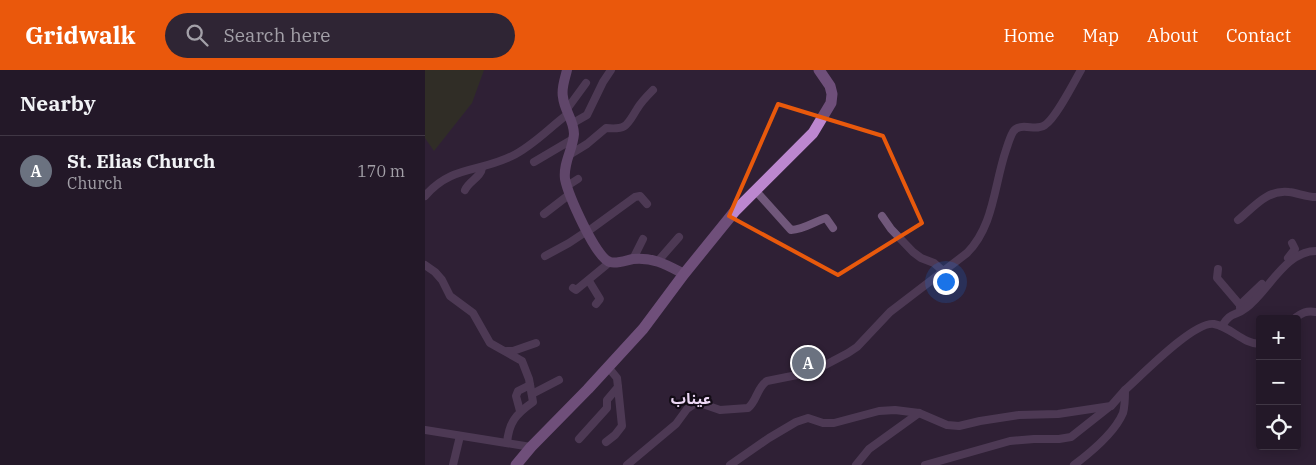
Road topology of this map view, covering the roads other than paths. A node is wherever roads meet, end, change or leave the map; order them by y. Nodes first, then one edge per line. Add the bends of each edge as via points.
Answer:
1 (567, 70) edge
2 (611, 70) edge
3 (819, 70) edge
4 (1081, 70) edge
5 (585, 83) dead end
6 (653, 90) dead end
7 (569, 115) junction
8 (573, 139) junction
9 (569, 156) junction
10 (534, 162) dead end
11 (482, 168) junction
12 (578, 179) dead end
13 (465, 190) dead end
14 (569, 190) junction
15 (755, 190) junction
16 (425, 196) edge
17 (1316, 197) edge
18 (647, 204) dead end
19 (543, 214) dead end
20 (882, 216) dead end
21 (1238, 220) dead end
22 (833, 228) dead end
23 (587, 231) junction
24 (679, 237) dead end
25 (643, 239) dead end
26 (1292, 243) dead end
27 (1316, 251) edge
28 (545, 256) dead end
29 (633, 259) junction
30 (658, 261) junction
31 (610, 262) junction
32 (425, 265) edge
33 (1218, 269) dead end
34 (943, 271) junction
35 (684, 274) junction
36 (589, 281) junction
37 (573, 288) dead end
38 (596, 304) dead end
39 (1239, 308) junction
40 (1316, 312) edge
41 (1299, 315) edge
42 (1222, 326) junction
43 (536, 343) dead end
44 (1256, 344) edge
45 (505, 352) junction
46 (608, 368) junction
47 (559, 380) dead end
48 (530, 385) junction
49 (619, 386) junction
50 (1125, 390) junction
51 (532, 394) junction
52 (1111, 406) junction
53 (520, 411) junction
54 (919, 414) junction
55 (425, 430) edge
56 (460, 436) junction
57 (579, 439) dead end
58 (606, 442) dead end
59 (507, 443) junction
60 (531, 447) junction
61 (453, 465) edge
62 (516, 465) edge
63 (627, 465) edge
64 (730, 465) edge
65 (856, 465) edge
66 (925, 465) edge
67 (1074, 465) edge

1 - 7 street via 562,89
2 - 7 street via 587,115
3 - 15 main road via 832,94 831,103 813,133
4 - 34 street via 1047,124 1021,126 1013,132 985,228 973,247
5 - 7 street
6 - 9 street via 625,127 606,128
7 - 8 street
7 - 11 street via 515,155
8 - 9 street
8 - 10 street
9 - 14 street via 565,174
11 - 13 street
11 - 16 street via 447,177
12 - 14 street
14 - 19 street
14 - 23 street
15 - 22 street via 791,230 805,228 826,218
15 - 35 main road
17 - 21 street via 1276,192
18 - 23 street via 637,196
20 - 34 street via 913,252
23 - 28 street
23 - 31 street via 601,257
24 - 30 street
25 - 29 street
26 - 39 street via 1293,254
27 - 39 street via 1292,260 1245,309
29 - 30 street
29 - 31 street
30 - 35 street
31 - 36 street
32 - 45 street via 442,280 450,296 473,313 490,343
33 - 39 street via 1217,278
34 - 63 street via 886,316 848,354 812,372 767,381 748,408 721,410 697,402
35 - 46 main road via 643,329
36 - 37 street via 576,290
36 - 38 street via 600,299
39 - 42 street via 1227,317
40 - 41 street via 1307,311
42 - 44 street
42 - 50 street via 1207,324 1187,334
43 - 45 street
45 - 48 street via 522,361
46 - 49 street
46 - 60 main road
47 - 51 street
48 - 51 street
48 - 53 street via 516,396
49 - 57 street via 607,400 607,408
49 - 58 street via 622,426
50 - 52 street
50 - 67 street via 1119,420
51 - 53 street via 533,402
52 - 54 street via 1058,414 1019,415 959,426 947,426
52 - 66 street via 1071,437 1010,441
53 - 59 street via 508,432
54 - 64 street via 885,410 834,423 808,418 769,438
54 - 65 street via 869,449
55 - 56 street
56 - 59 street
56 - 61 street
59 - 60 street
60 - 62 main road

